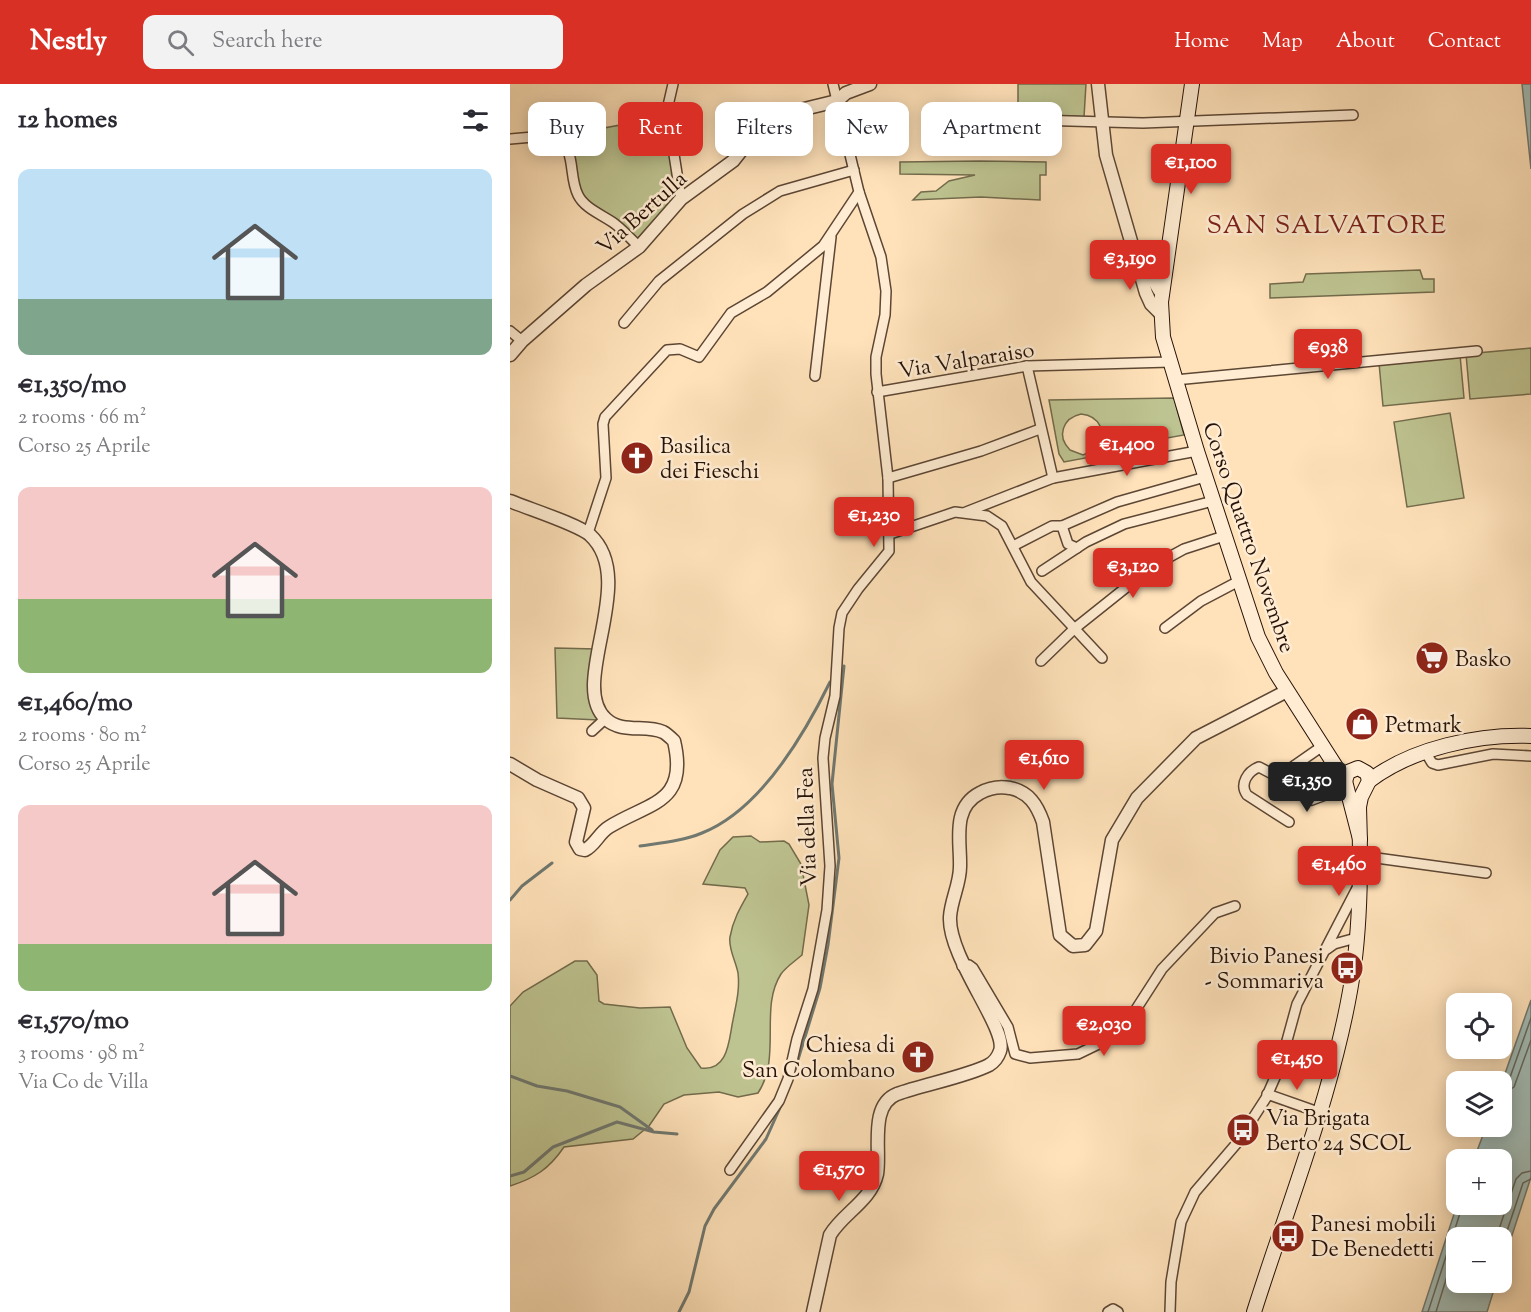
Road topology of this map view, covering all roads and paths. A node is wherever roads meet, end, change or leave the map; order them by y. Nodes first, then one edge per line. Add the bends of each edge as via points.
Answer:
1 (674, 84) edge
2 (833, 84) edge
3 (870, 84) edge
4 (1098, 84) edge
5 (1192, 84) edge
6 (837, 100) junction
7 (1353, 115) dead end
8 (1062, 121) edge
9 (1186, 121) junction
10 (1102, 122) junction
11 (510, 139) edge
12 (854, 170) junction
13 (858, 192) junction
14 (681, 199) junction
15 (831, 237) junction
16 (639, 247) junction
17 (1134, 250) junction
18 (1144, 264) junction
19 (1166, 264) junction
20 (1162, 295) junction
21 (1161, 314) junction
22 (624, 322) dead end
23 (510, 332) edge
24 (522, 341) junction
25 (1477, 351) dead end
26 (510, 355) edge
27 (1170, 362) junction
28 (1027, 366) junction
29 (815, 376) dead end
30 (1175, 380) junction
31 (877, 392) junction
32 (1040, 429) junction
33 (1197, 451) junction
34 (1205, 477) junction
35 (888, 478) junction
36 (1053, 478) junction
37 (510, 501) edge
38 (1213, 501) junction
39 (966, 512) junction
40 (1062, 526) junction
41 (588, 533) junction
42 (890, 534) junction
43 (1224, 536) junction
44 (1012, 546) junction
45 (1077, 548) junction
46 (1042, 572) dead end
47 (1239, 581) junction
48 (1165, 628) dead end
49 (1074, 629) junction
50 (1102, 658) dead end
51 (1041, 661) dead end
52 (1287, 691) junction
53 (605, 719) junction
54 (592, 731) dead end
55 (1531, 736) edge
56 (1325, 747) junction
57 (1426, 753) junction
58 (1531, 756) edge
59 (510, 764) edge
60 (1294, 766) junction
61 (1357, 780) junction
62 (1289, 822) dead end
63 (1362, 856) junction
64 (1486, 873) dead end
65 (1362, 877) junction
66 (1235, 906) dead end
67 (1339, 926) junction
68 (1357, 934) junction
69 (1322, 953) junction
70 (962, 966) junction
71 (1268, 1094) junction
72 (1318, 1112) junction
73 (730, 1170) dead end
74 (813, 1312) edge
75 (1108, 1312) edge
76 (1118, 1312) edge
77 (1170, 1312) edge
78 (1254, 1312) edge

1 - 14 street via 667,110
2 - 6 street, Via della Fea
3 - 6 street, Via Bertulla
4 - 10 street
5 - 9 main road, Corso Quattro Novembre
6 - 12 street, Via della Fea
6 - 14 street, Via Bertulla via 767,118 733,160
7 - 9 street
8 - 10 street
9 - 10 street
9 - 19 main road, Corso Quattro Novembre
10 - 17 street via 1106,155
11 - 16 street via 556,135 565,141 578,195
12 - 13 street, Via della Fea
12 - 22 street via 780,190 659,280
13 - 15 street
13 - 31 street, Via della Fea via 881,257 886,291 876,357
14 - 16 street, Via Bertulla
15 - 29 street
15 - 41 street via 767,292 731,313 699,357 680,349 667,350 605,417 606,478
16 - 24 street, Via Bertulla via 586,285
17 - 18 street
17 - 21 street via 1146,293
18 - 19 street
18 - 20 street
19 - 20 main road, Corso Quattro Novembre
20 - 21 main road, Corso Quattro Novembre
21 - 27 main road, Corso Quattro Novembre
23 - 24 street
24 - 26 street, Via Bertulla
25 - 30 street
27 - 28 street, Via Valparaiso
27 - 30 main road, Corso Quattro Novembre
28 - 31 street, Via Valparaiso
28 - 32 street
30 - 33 main road, Corso Quattro Novembre
31 - 35 street, Via della Fea
32 - 35 street
32 - 36 street
33 - 34 main road, Corso Quattro Novembre
33 - 36 street
34 - 38 main road, Corso Quattro Novembre
34 - 40 street via 1117,502
35 - 42 street, Via della Fea
36 - 39 street
37 - 41 street
38 - 43 main road, Corso Quattro Novembre
38 - 45 street via 1125,524
39 - 42 street via 955,512
39 - 44 street via 987,516 1002,526
40 - 44 street via 1052,526
40 - 45 street via 1068,544
41 - 53 street via 598,544 607,567 607,602 594,677 595,699
42 - 73 street, Via della Fea via 889,551 842,613 838,628 835,696 823,758 830,866 828,910 813,989 779,1101
43 - 47 main road, Corso Quattro Novembre
43 - 49 street via 1161,561
44 - 49 street via 1031,582
45 - 46 street
47 - 48 street via 1201,601
47 - 52 main road, Corso Quattro Novembre via 1258,637
49 - 50 street
49 - 51 street
52 - 56 main road, Corso Quattro Novembre
52 - 70 street via 1196,738 1137,798 1112,840 1096,931 1085,945 1073,946 1060,935 1038,809 1030,798 1004,787 989,788 976,795 960,818 960,867 950,917
53 - 54 street
53 - 59 street via 620,727 663,732 674,741 679,769 657,803 607,828 587,849 576,844 584,808 578,798
55 - 57 main road via 1494,737
56 - 60 street
56 - 61 main road, Corso Quattro Novembre
57 - 58 street via 1438,765 1493,754
57 - 61 main road
60 - 61 street via 1312,800
60 - 62 street via 1278,777 1259,767 1243,783 1247,795
61 - 63 main road, Corso Quattro Novembre
63 - 64 street
63 - 65 main road, Corso Quattro Novembre
65 - 67 street
65 - 68 main road, Corso Quattro Novembre
66 - 70 street via 1215,913 1162,969 1113,1037 1078,1054 1030,1058 1015,1054 1008,1027 973,968
67 - 68 street via 1348,925
67 - 69 street
68 - 69 street
68 - 72 main road, Corso Quattro Novembre via 1344,1020
69 - 71 street via 1297,1004
70 - 74 street via 998,1030 999,1054 988,1065 890,1096 885,1102 876,1177 866,1197 835,1226 830,1236
71 - 72 street
71 - 77 street via 1237,1143 1195,1192 1181,1222 1170,1282
72 - 78 main road, Corso Quattro Novembre
75 - 76 street

